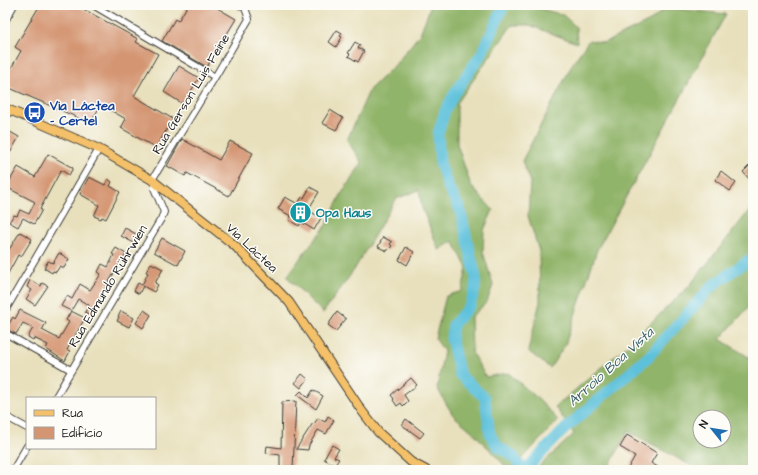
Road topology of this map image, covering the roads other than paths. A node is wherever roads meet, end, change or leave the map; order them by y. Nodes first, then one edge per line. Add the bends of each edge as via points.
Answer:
1 (14, 5) edge
2 (93, 5) edge
3 (240, 5) edge
4 (5, 21) edge
5 (215, 77) junction
6 (7, 109) edge
7 (5, 118) edge
8 (99, 149) junction
9 (153, 181) junction
10 (5, 311) edge
11 (5, 333) edge
12 (71, 370) junction
13 (55, 397) edge
14 (5, 416) edge
15 (26, 427) edge
16 (26, 448) edge
17 (13, 470) edge
18 (426, 470) edge

1 - 4 street
2 - 5 street
3 - 5 street, Rua Gerson Luis Feine via 245,8 249,19
5 - 9 street, Rua Gerson Luis Feine
6 - 7 street
6 - 8 main road, Via Láctea
8 - 9 main road, Via Láctea
8 - 10 street
9 - 12 street, Rua Edmundo Rührwien via 164,212 161,219
9 - 18 main road, Via Láctea via 234,244 274,286 289,302 378,432 410,462
11 - 12 street
12 - 13 street, Rua Edmundo Rührwien
14 - 15 street
16 - 17 street

